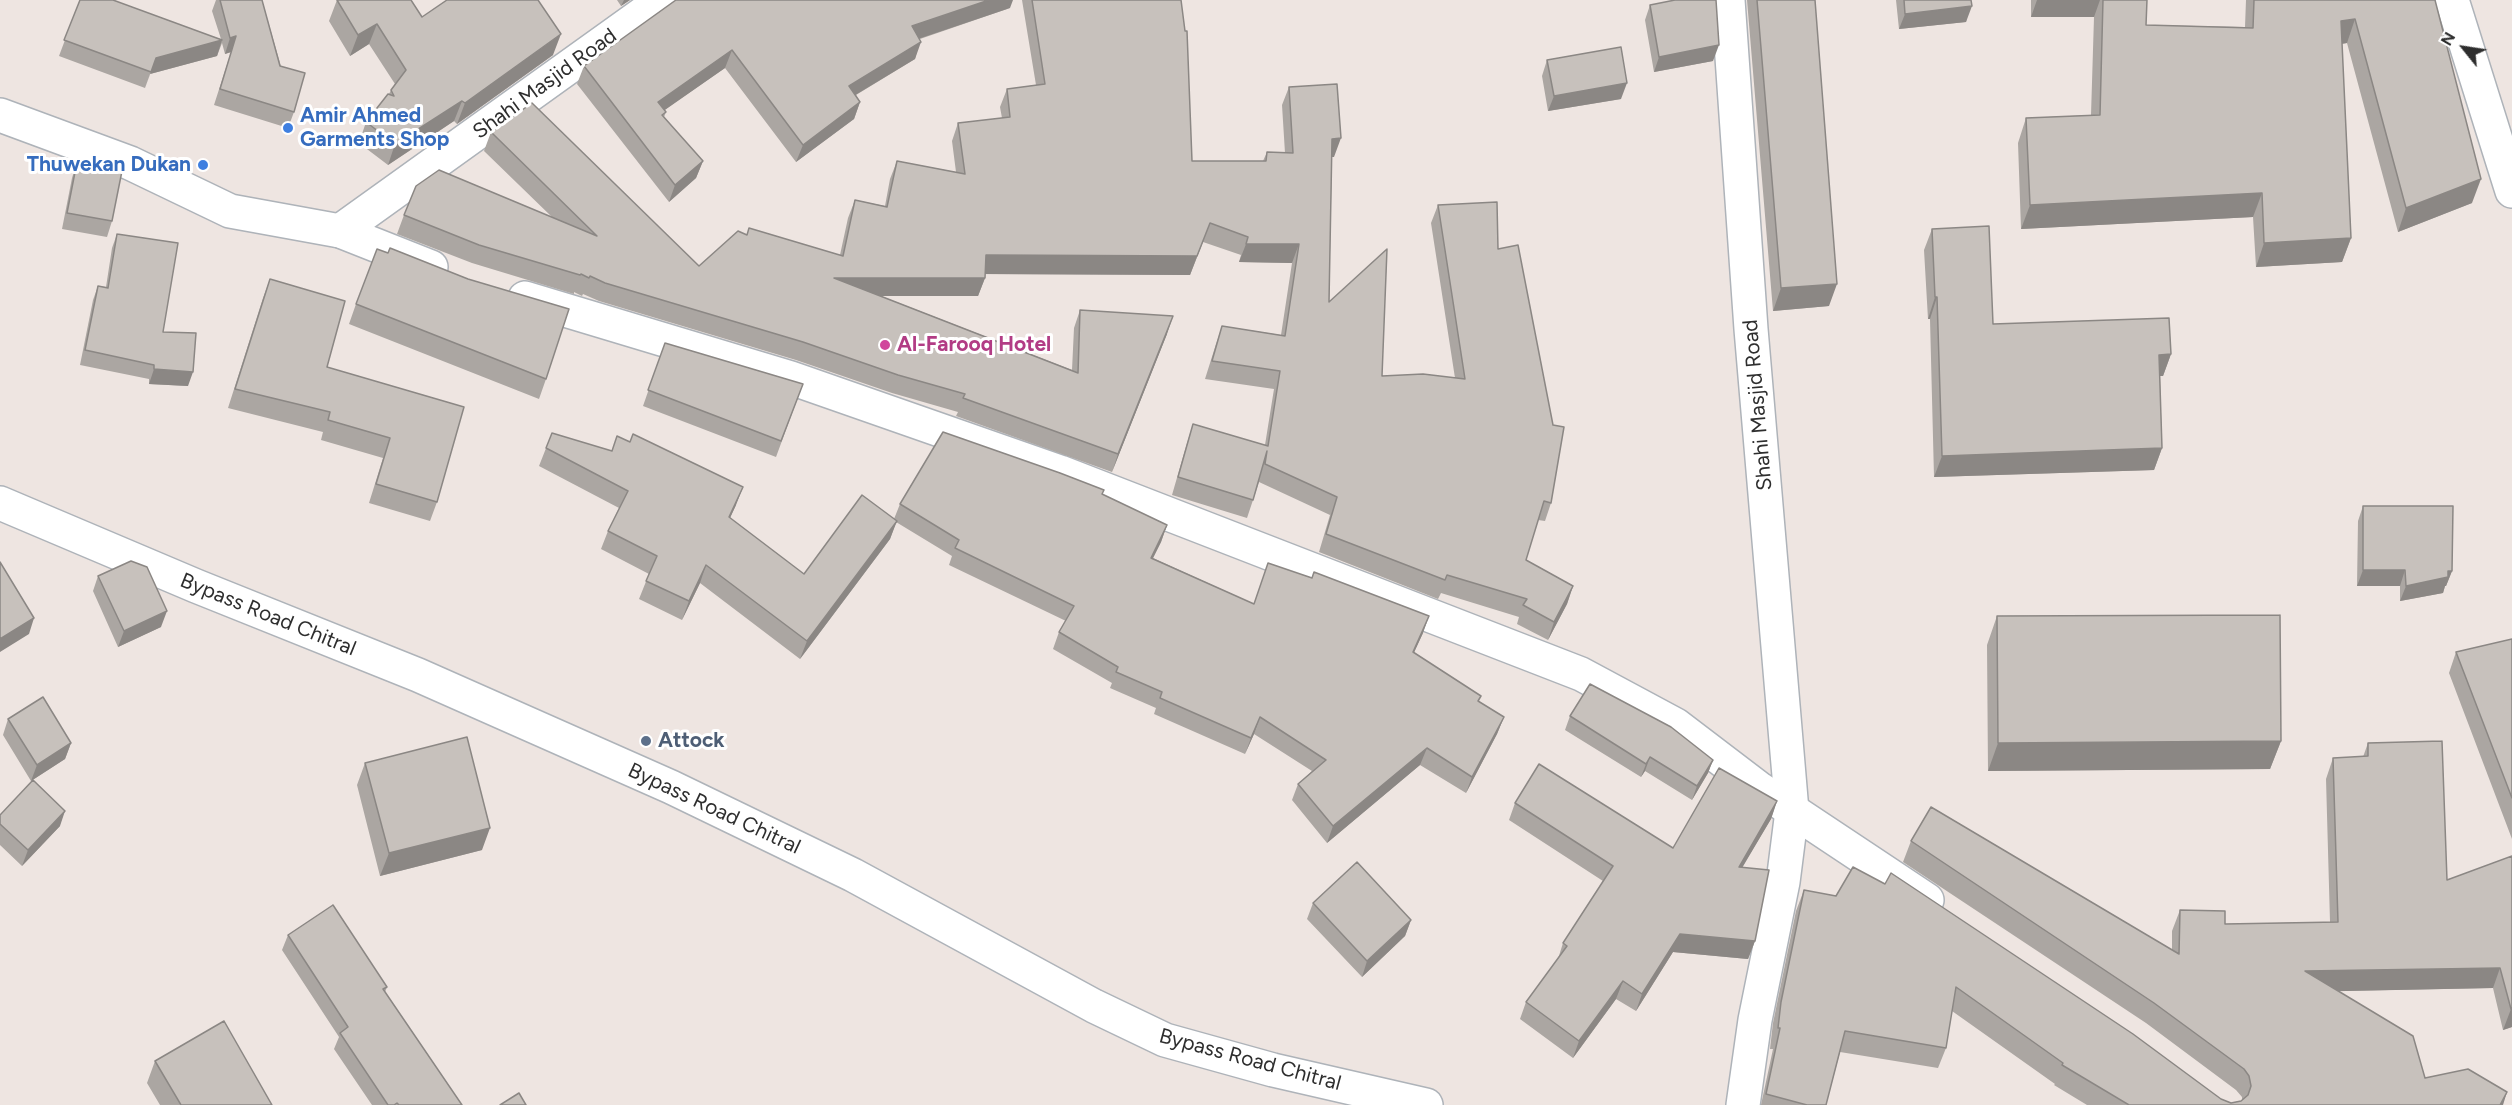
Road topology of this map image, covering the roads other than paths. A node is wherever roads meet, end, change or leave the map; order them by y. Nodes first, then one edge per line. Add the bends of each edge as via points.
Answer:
1 (662, 0) edge
2 (1728, 0) edge
3 (2452, 0) edge
4 (0, 115) edge
5 (2512, 191) edge
6 (340, 231) junction
7 (456, 277) edge
8 (500, 291) edge
9 (0, 503) edge
10 (1792, 811) junction
11 (1949, 915) edge
12 (1426, 1105) edge
13 (1743, 1105) edge

1 - 6 street, Shahi Masjid Road
2 - 10 street, Shahi Masjid Road
3 - 5 street
4 - 6 street via 130,163 230,211
6 - 7 street
8 - 10 street via 791,378 1060,472 1581,674 1676,724
9 - 12 street, Bypass Road Chitral via 418,675 671,787 852,875 1094,1006 1165,1040
10 - 11 street
10 - 13 street, Shahi Masjid Road

